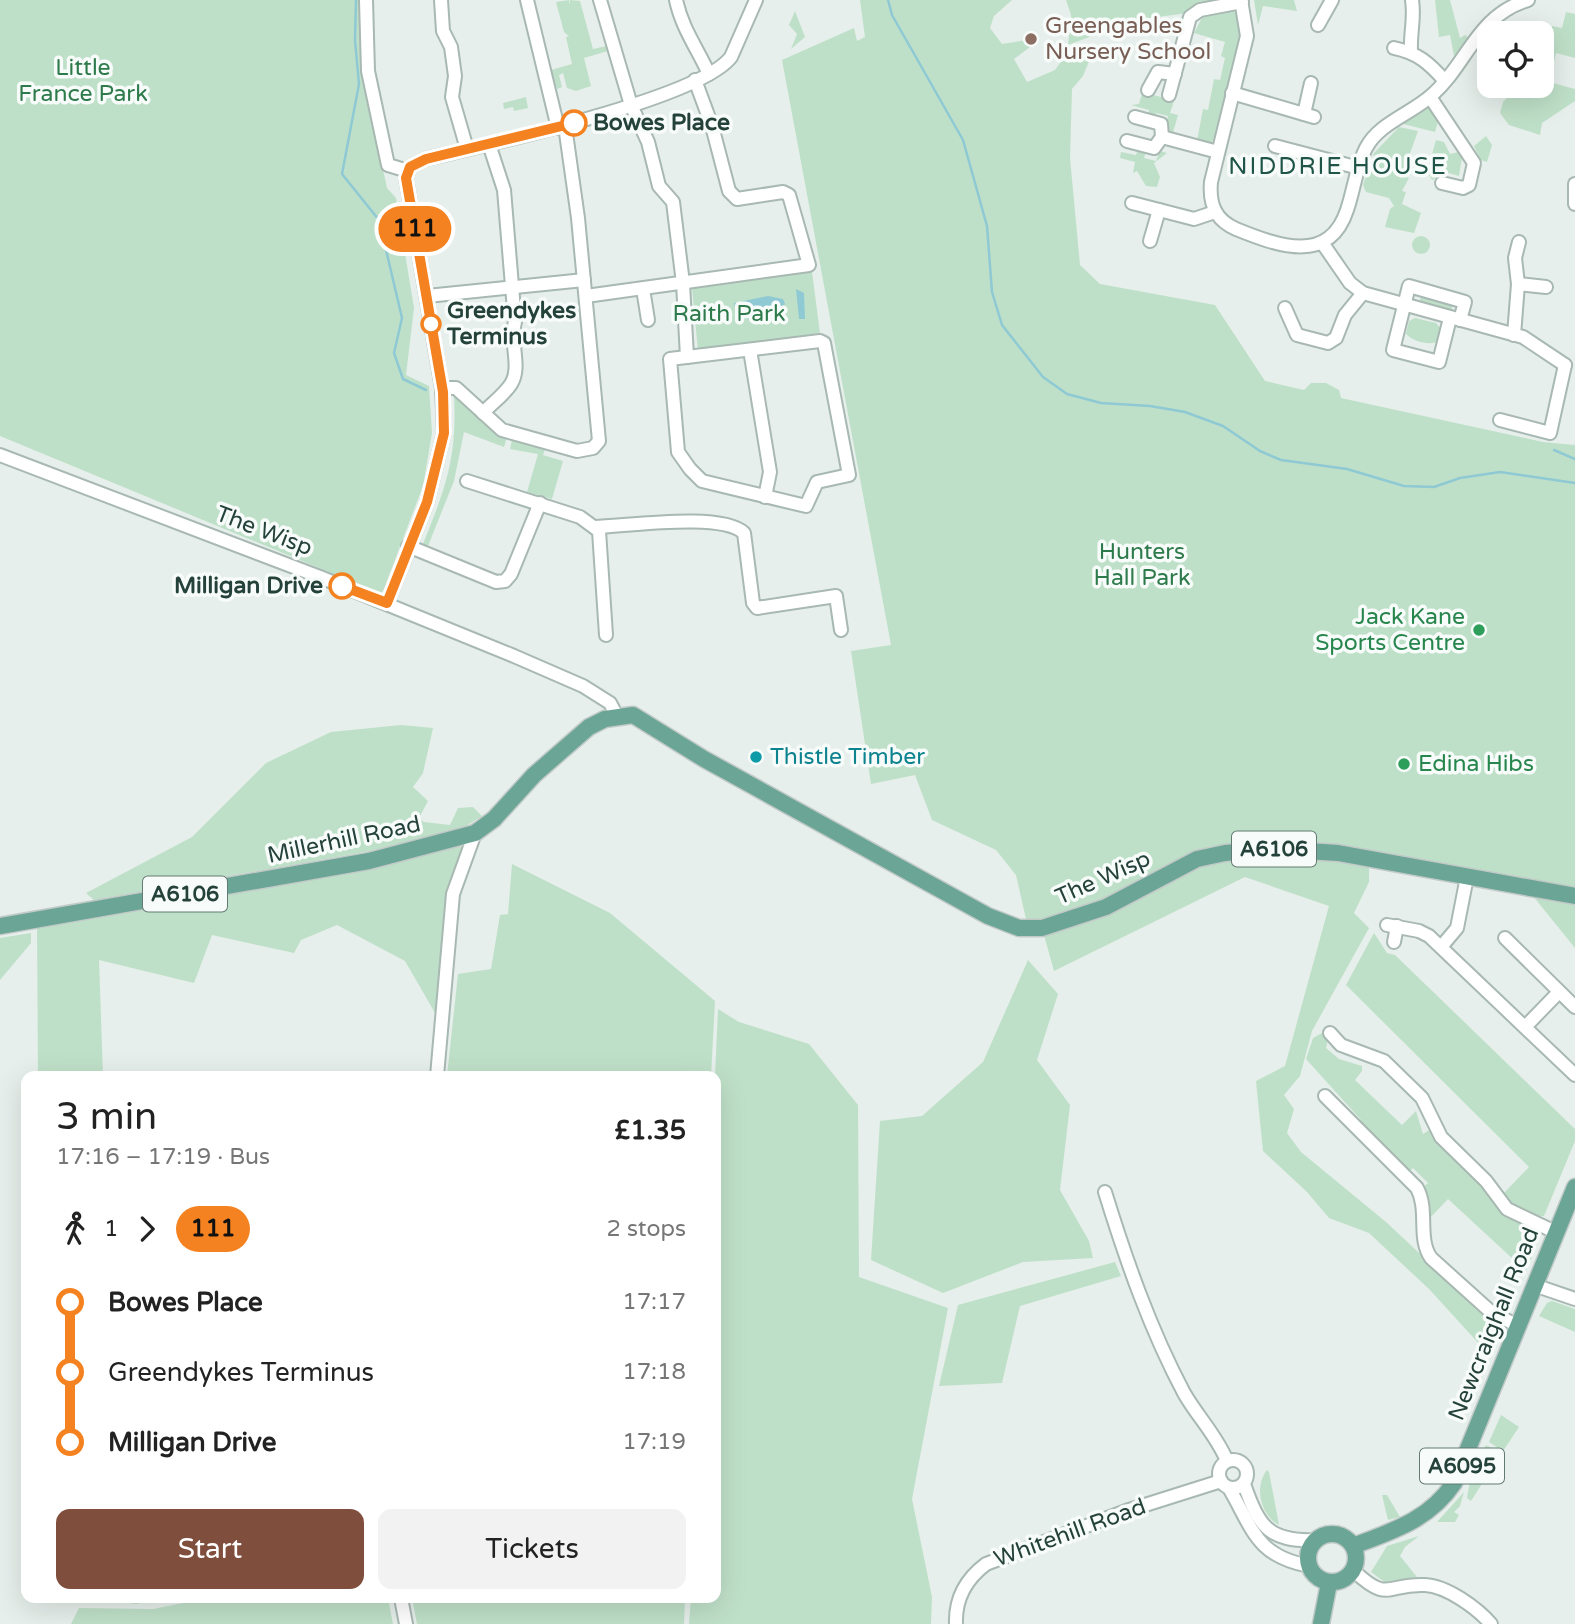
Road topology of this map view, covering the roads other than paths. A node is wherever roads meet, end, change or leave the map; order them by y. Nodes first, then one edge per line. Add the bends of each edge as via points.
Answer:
1 (366, 0) edge
2 (441, 0) edge
3 (527, 0) edge
4 (600, 0) edge
5 (676, 0) edge
6 (756, 0) edge
7 (1332, 0) edge
8 (1412, 0) edge
9 (1528, 0) edge
10 (1241, 1) edge
11 (1318, 25) dead end
12 (1394, 48) dead end
13 (1411, 51) junction
14 (709, 74) junction
15 (1175, 74) junction
16 (695, 80) junction
17 (1445, 81) junction
18 (1311, 83) dead end
19 (1148, 90) dead end
20 (1232, 93) junction
21 (1169, 96) dead end
22 (1430, 97) junction
23 (631, 105) junction
24 (1135, 117) dead end
25 (561, 127) junction
26 (1161, 137) junction
27 (1128, 141) dead end
28 (489, 144) junction
29 (1275, 146) dead end
30 (467, 149) junction
31 (1218, 152) junction
32 (1359, 168) junction
33 (408, 171) junction
34 (1441, 183) dead end
35 (1575, 184) edge
36 (1132, 203) dead end
37 (1575, 204) edge
38 (1159, 210) junction
39 (1214, 212) junction
40 (1150, 240) dead end
41 (1519, 242) dead end
42 (1323, 244) junction
43 (584, 280) junction
44 (683, 284) junction
45 (1518, 284) junction
46 (512, 287) junction
47 (1546, 287) dead end
48 (643, 289) junction
49 (1363, 293) junction
50 (586, 296) junction
51 (428, 302) junction
52 (1404, 306) junction
53 (1285, 308) dead end
54 (1455, 319) junction
55 (648, 320) dead end
56 (1514, 335) junction
57 (750, 350) junction
58 (687, 357) junction
59 (1570, 365) edge
60 (442, 388) junction
61 (483, 413) junction
62 (1500, 420) dead end
63 (0, 455) edge
64 (467, 481) dead end
65 (765, 497) junction
66 (540, 503) junction
67 (595, 527) junction
68 (408, 546) junction
69 (387, 603) junction
70 (841, 630) dead end
71 (606, 635) dead end
72 (617, 716) junction
73 (475, 833) junction
74 (1467, 877) junction
75 (1575, 896) edge
76 (0, 926) edge
77 (1510, 940) dead end
78 (1394, 942) dead end
79 (1441, 947) junction
80 (1559, 992) junction
81 (1575, 1007) edge
82 (1525, 1027) junction
83 (1329, 1032) dead end
84 (437, 1071) edge
85 (1569, 1076) edge
86 (1328, 1104) dead end
87 (1575, 1186) edge
88 (1105, 1192) dead end
89 (1555, 1233) junction
90 (1534, 1285) junction
91 (1575, 1299) edge
92 (1518, 1326) junction
93 (1227, 1461) junction
94 (1244, 1484) junction
95 (1225, 1485) junction
96 (1317, 1540) junction
97 (1353, 1546) junction
98 (1309, 1566) junction
99 (1354, 1571) junction
100 (1329, 1583) junction
101 (402, 1603) edge
102 (405, 1624) edge
103 (956, 1624) edge
104 (1321, 1624) edge
105 (1491, 1624) edge

1 - 33 street via 368,71 388,165
2 - 30 street via 443,31 451,47 455,76 452,97
3 - 25 street
4 - 23 street
5 - 14 street via 684,30
6 - 14 street via 731,57
7 - 11 street
8 - 13 street
9 - 17 street via 1483,26
10 - 15 street via 1200,10 1190,17
10 - 20 street via 1247,36
12 - 13 street
13 - 17 street via 1428,61
14 - 16 street
15 - 19 street via 1158,72
15 - 21 street
16 - 23 street
16 - 44 street via 729,191 737,199 789,195 809,265
17 - 22 street
18 - 20 street via 1309,116
20 - 31 street
22 - 32 street via 1377,135
22 - 34 street via 1474,163 1469,185
23 - 25 street
23 - 44 street via 648,142 659,186 673,202
24 - 26 street via 1161,124
25 - 28 street
25 - 43 street
26 - 27 street via 1154,148
26 - 31 street
28 - 30 street
28 - 46 street via 504,190
29 - 32 street
30 - 33 street via 414,163
31 - 39 street via 1210,194
32 - 42 street via 1339,231
33 - 51 street
35 - 37 street
36 - 38 street
38 - 39 street via 1199,220
38 - 40 street
39 - 42 street via 1240,230 1304,247
41 - 45 street
42 - 49 street
43 - 46 street
43 - 50 street
44 - 48 street
44 - 58 street
45 - 47 street
45 - 56 street
46 - 51 street
46 - 61 street via 515,373
48 - 50 street
48 - 55 street
49 - 52 street
49 - 53 street via 1345,315 1336,338 1328,343 1297,335
50 - 61 street via 600,430 596,446 576,452 502,430
51 - 60 street
52 - 54 street
52 - 54 street via 1409,286 1465,302
52 - 54 street via 1393,350 1439,362
54 - 56 street
56 - 59 street
57 - 58 street
57 - 65 street via 770,472
57 - 65 street via 824,343 849,475 817,482 806,506
58 - 65 street via 670,359 678,452 702,481
59 - 62 street via 1550,433
60 - 61 street via 456,388
60 - 68 street via 444,433 439,460
63 - 69 street, The Wisp
64 - 66 street
66 - 67 street
66 - 68 street via 505,581 496,582
67 - 70 street via 702,521 738,527 744,533 757,608 836,596
67 - 71 street via 602,545
68 - 69 street
69 - 72 street, The Wisp via 583,686 610,703
72 - 73 main road, Millerhill Road / A6106 via 590,727
72 - 74 main road, The Wisp / A6106 via 634,715 704,759 988,916 1019,928 1042,928 1092,913 1197,859 1224,853 1310,849
73 - 76 main road, Millerhill Road / A6106 via 369,861
73 - 84 street via 453,894
74 - 75 main road, The Wisp / A6106
74 - 79 street via 1457,928
77 - 80 street
78 - 79 street via 1392,925 1424,933
79 - 82 street
80 - 81 street
80 - 82 street
82 - 85 street
83 - 89 street via 1341,1045 1384,1061 1422,1098 1441,1136 1507,1209
86 - 92 street via 1417,1188 1423,1205 1425,1250 1431,1258 1491,1312
87 - 89 main road, Newcraighall Road / A6095
88 - 93 street via 1128,1265 1171,1366
89 - 90 main road, Newcraighall Road / A6095
90 - 91 street
90 - 92 main road, Newcraighall Road / A6095
92 - 97 main road, Newcraighall Road / A6095 via 1462,1465 1445,1495 1418,1519
93 - 94 street via 1244,1465 1248,1473
93 - 95 street via 1220,1468
94 - 95 street
94 - 96 street via 1255,1515 1275,1536 1290,1541
95 - 98 street via 1259,1543 1276,1556
95 - 103 street, Whitehill Road via 1126,1511 986,1564 972,1574 963,1589
96 - 97 main road via 1334,1534
96 - 98 main road via 1309,1551
97 - 99 main road
98 - 100 main road via 1317,1578
99 - 100 main road
99 - 105 street via 1385,1591 1416,1585 1437,1587
100 - 104 main road
101 - 102 street

